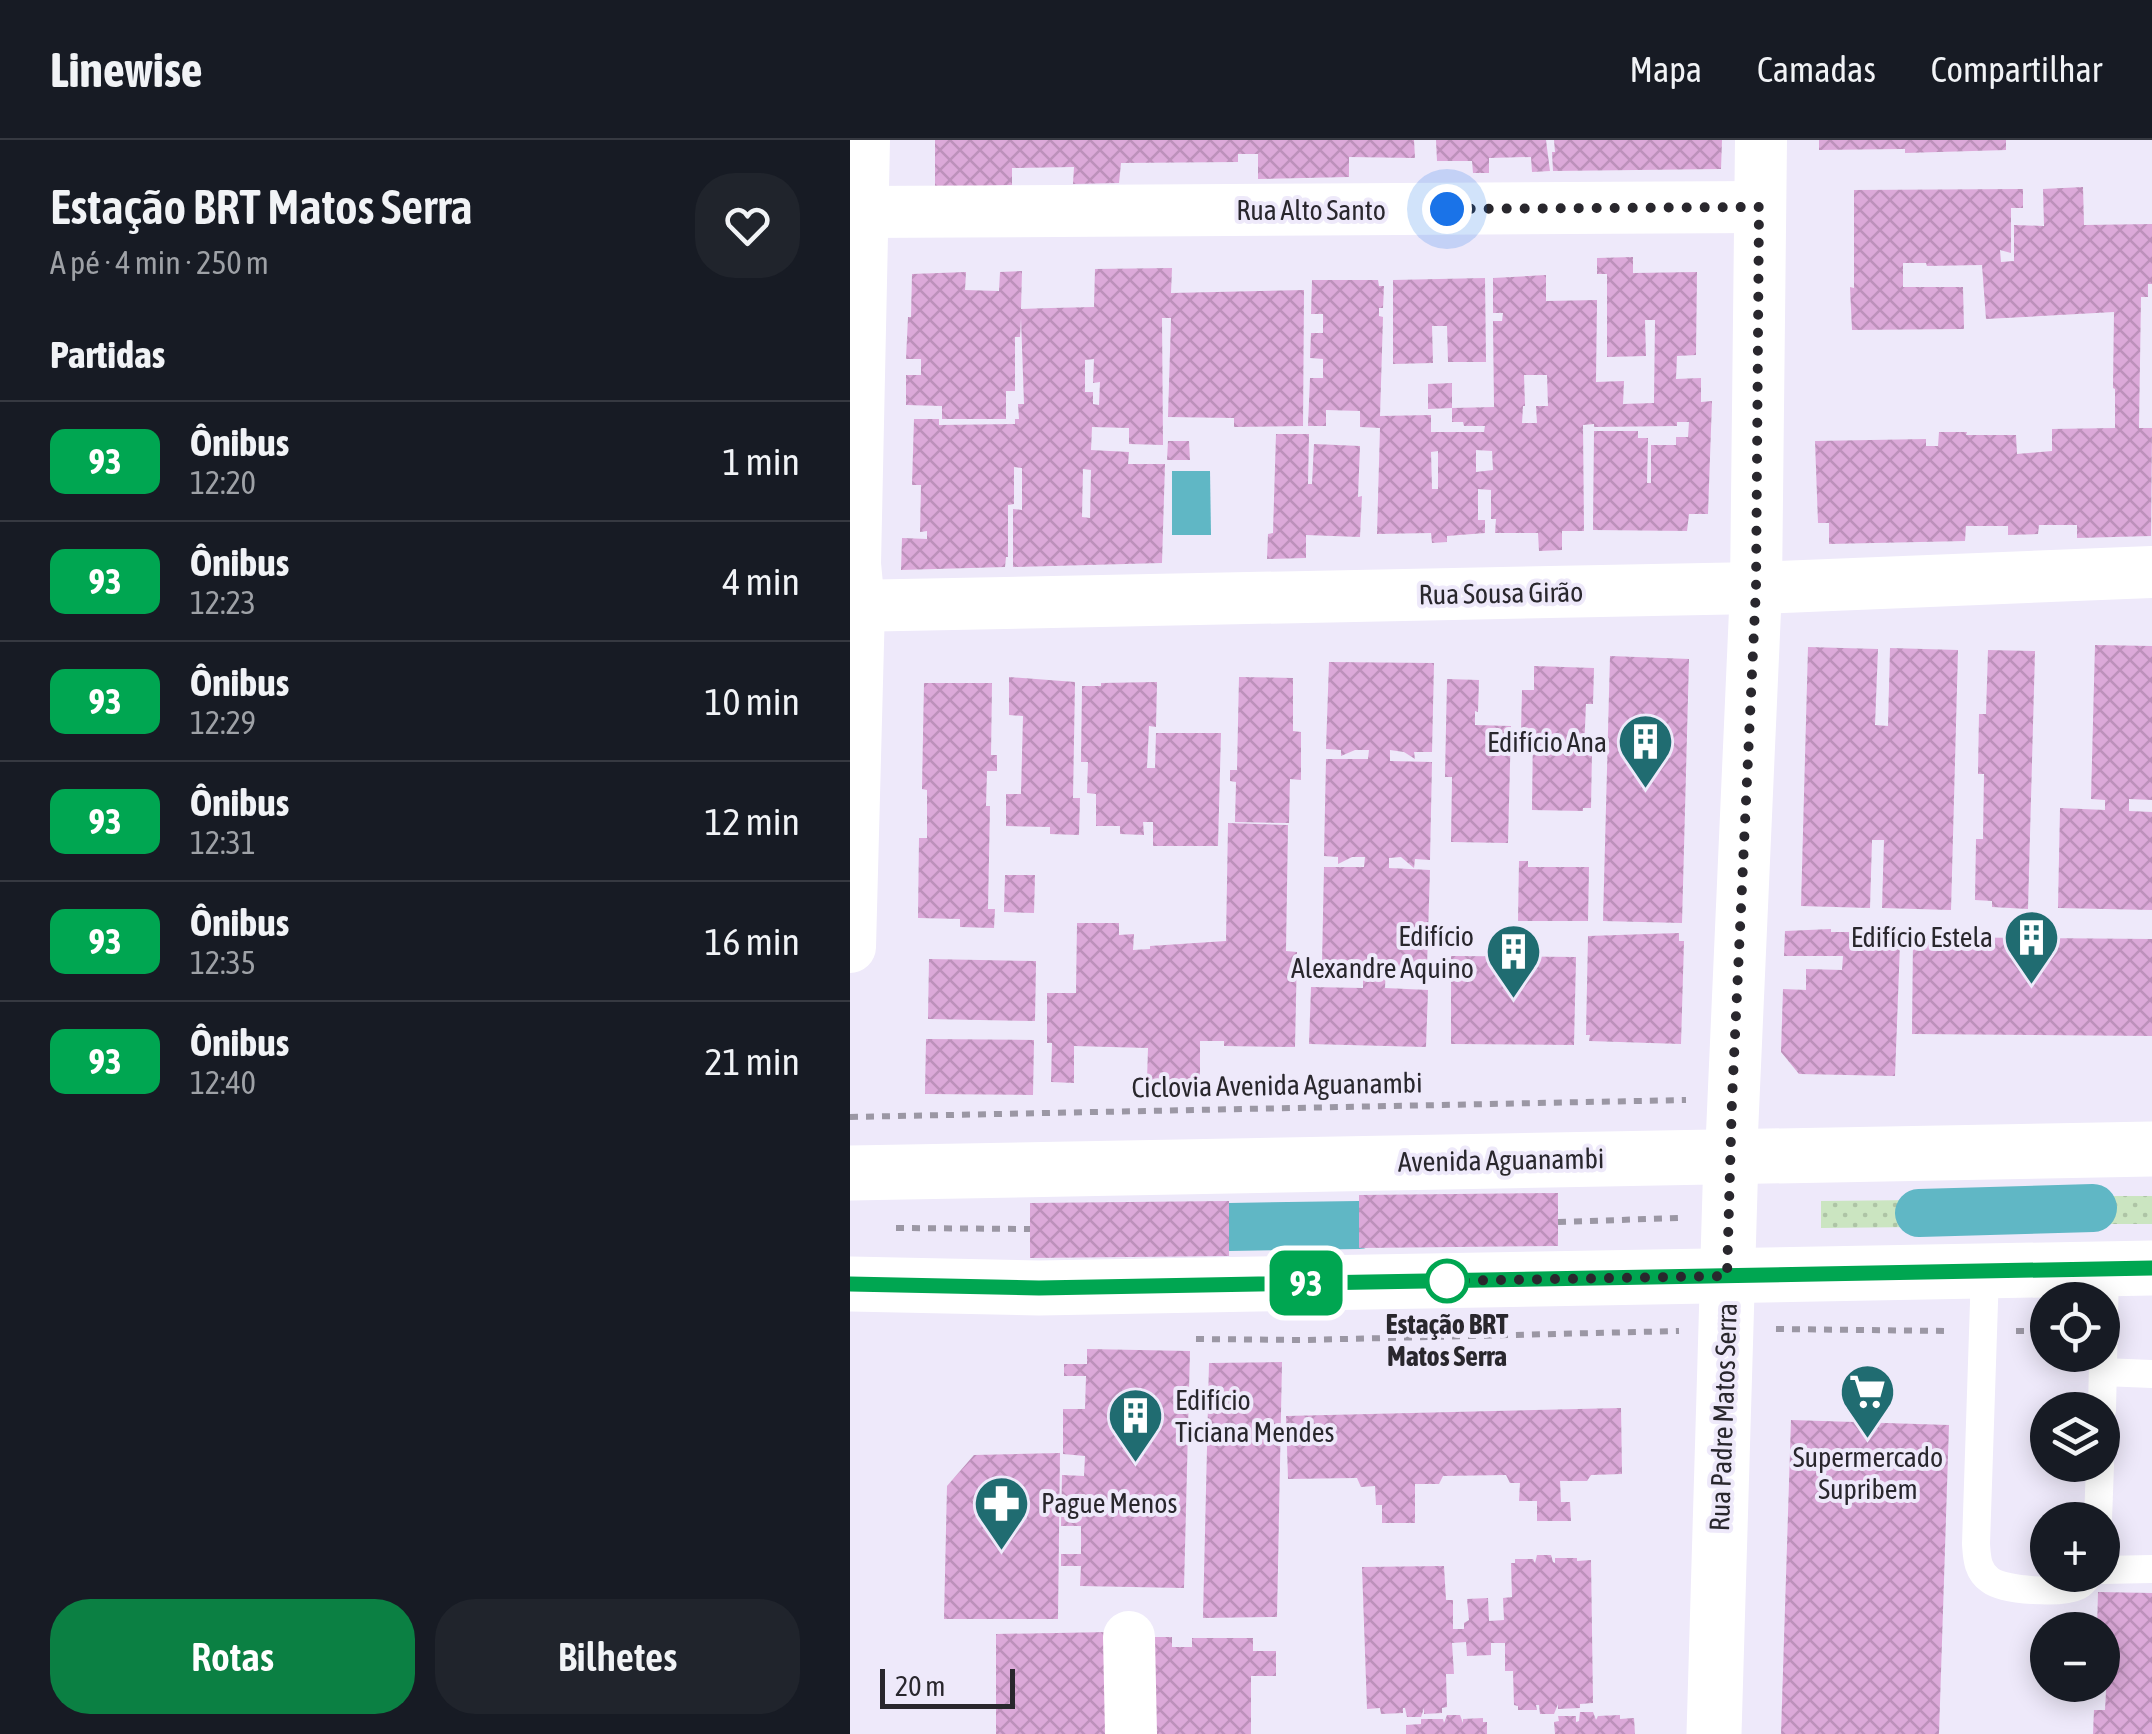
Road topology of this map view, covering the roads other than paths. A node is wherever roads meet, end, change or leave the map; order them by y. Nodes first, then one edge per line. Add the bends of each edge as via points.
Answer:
1 (864, 140) edge
2 (1762, 140) edge
3 (1759, 207) junction
4 (862, 212) junction
5 (856, 292) edge
6 (2152, 572) edge
7 (1756, 588) junction
8 (854, 606) edge
9 (850, 947) edge
10 (2152, 1149) edge
11 (1731, 1156) junction
12 (850, 1173) edge
13 (2129, 1268) edge
14 (1985, 1272) junction
15 (1727, 1276) junction
16 (850, 1284) edge
17 (2120, 1304) edge
18 (2103, 1372) joint
19 (2152, 1374) edge
20 (2102, 1392) edge
21 (2152, 1569) edge
22 (2120, 1570) edge
23 (2030, 1588) edge
24 (1129, 1637) dead end
25 (1131, 1734) edge
26 (1714, 1734) edge

1 - 4 street
2 - 3 street, Rua Padre Matos Serra
3 - 4 street, Rua Alto Santo
3 - 7 street, Rua Padre Matos Serra
4 - 5 street
5 - 8 street
6 - 7 street, Rua Sousa Girão
7 - 8 street, Rua Sousa Girão
7 - 11 street, Rua Padre Matos Serra
8 - 9 street
10 - 11 main road, Avenida Aguanambi
11 - 12 main road, Avenida Aguanambi
11 - 15 main road, Rua Padre Matos Serra
13 - 14 main road
13 - 17 lane
14 - 15 main road
14 - 23 lane via 1978,1566 1990,1581
15 - 16 main road via 1039,1288
15 - 26 main road, Rua Padre Matos Serra
18 - 19 lane
18 - 20 lane
21 - 22 lane
24 - 25 street

